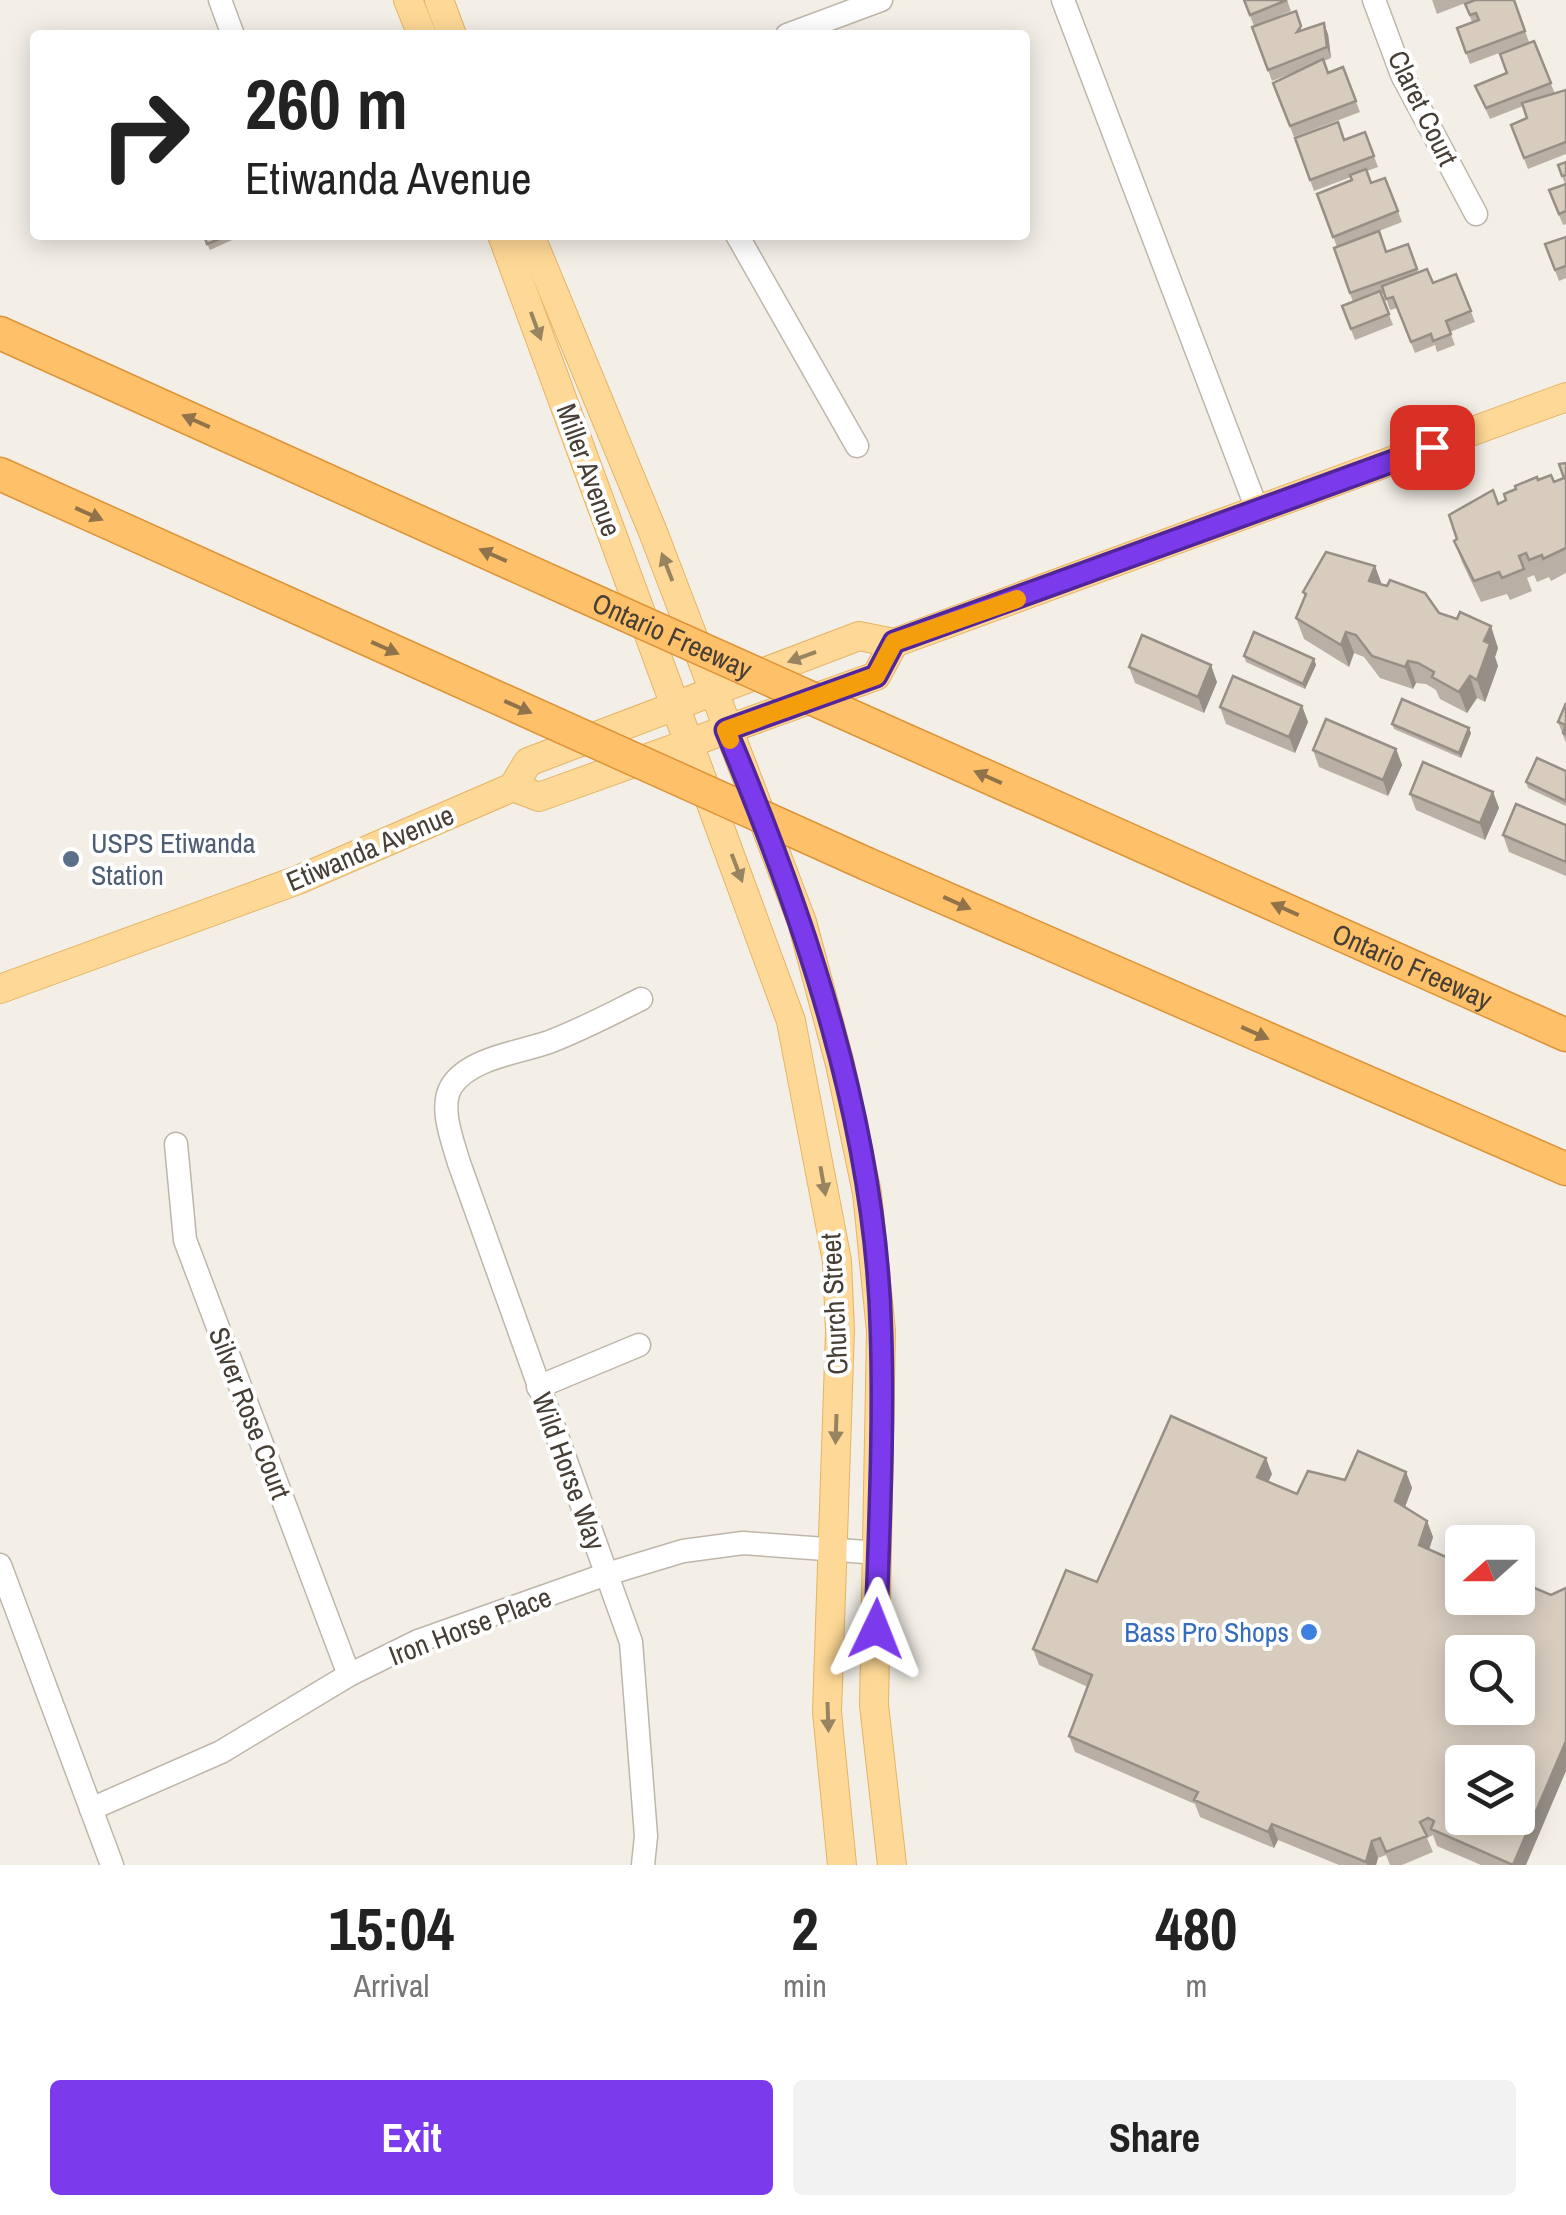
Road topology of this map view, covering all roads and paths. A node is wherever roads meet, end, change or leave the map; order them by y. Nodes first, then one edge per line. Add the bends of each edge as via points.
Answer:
1 (220, 0) edge
2 (408, 0) edge
3 (439, 0) edge
4 (881, 0) edge
5 (1063, 0) edge
6 (1374, 0) edge
7 (231, 30) edge
8 (420, 30) edge
9 (450, 30) edge
10 (800, 30) edge
11 (1476, 214) dead end
12 (504, 240) edge
13 (532, 240) edge
14 (741, 240) edge
15 (0, 333) edge
16 (1566, 397) edge
17 (858, 446) dead end
18 (0, 474) edge
19 (1258, 512) junction
20 (894, 642) junction
21 (713, 691) junction
22 (676, 706) junction
23 (726, 730) junction
24 (690, 745) junction
25 (513, 787) junction
26 (0, 988) edge
27 (641, 1000) dead end
28 (1566, 1034) edge
29 (176, 1144) dead end
30 (1566, 1169) edge
31 (639, 1344) dead end
32 (538, 1387) junction
33 (832, 1550) junction
34 (878, 1553) junction
35 (0, 1564) edge
36 (607, 1574) junction
37 (350, 1676) junction
38 (91, 1809) junction
39 (112, 1865) edge
40 (643, 1865) edge
41 (842, 1865) edge
42 (892, 1865) edge

1 - 7 street
2 - 8 main road
3 - 9 main road
4 - 10 street
5 - 19 street
6 - 11 street, Claret Court via 1402,74
12 -> 22 main road, Miller Avenue
21 -> 13 main road, Miller Avenue
14 - 17 street
28 -> 15 highway, Ontario Freeway, bridge
16 - 19 main road, Etiwanda Avenue
18 -> 30 highway, bridge
19 - 20 main road, Etiwanda Avenue
20 -> 21 main road, Etiwanda Avenue via 860,636
20 - 23 main road, Etiwanda Avenue via 876,676
21 - 22 main road, Etiwanda Avenue
21 - 23 main road, Church Street
22 - 24 main road, Church Street
22 - 25 main road, Etiwanda Avenue via 528,762
23 - 24 main road, Etiwanda Avenue
23 - 34 main road, Church Street via 802,922 867,1193 881,1330
24 - 25 main road, Etiwanda Avenue via 539,796
24 -> 33 main road, Church Street via 790,1021 834,1244 840,1332
25 - 26 main road, Etiwanda Avenue via 298,880
27 - 32 street, Wild Horse Way via 487,1063 451,1087 448,1128
29 - 37 street, Silver Rose Court via 184,1240
31 - 32 street
32 - 36 street, Wild Horse Way
33 - 34 street, Iron Horse Place
33 - 36 street, Iron Horse Place via 743,1543 683,1551
33 -> 41 main road, Church Street via 828,1712
34 - 42 main road, Church Street via 874,1705
35 - 38 street
36 - 37 street, Iron Horse Place via 418,1641
36 - 40 street, Wild Horse Way via 631,1642
37 - 38 street, Iron Horse Place via 220,1752
38 - 39 street

